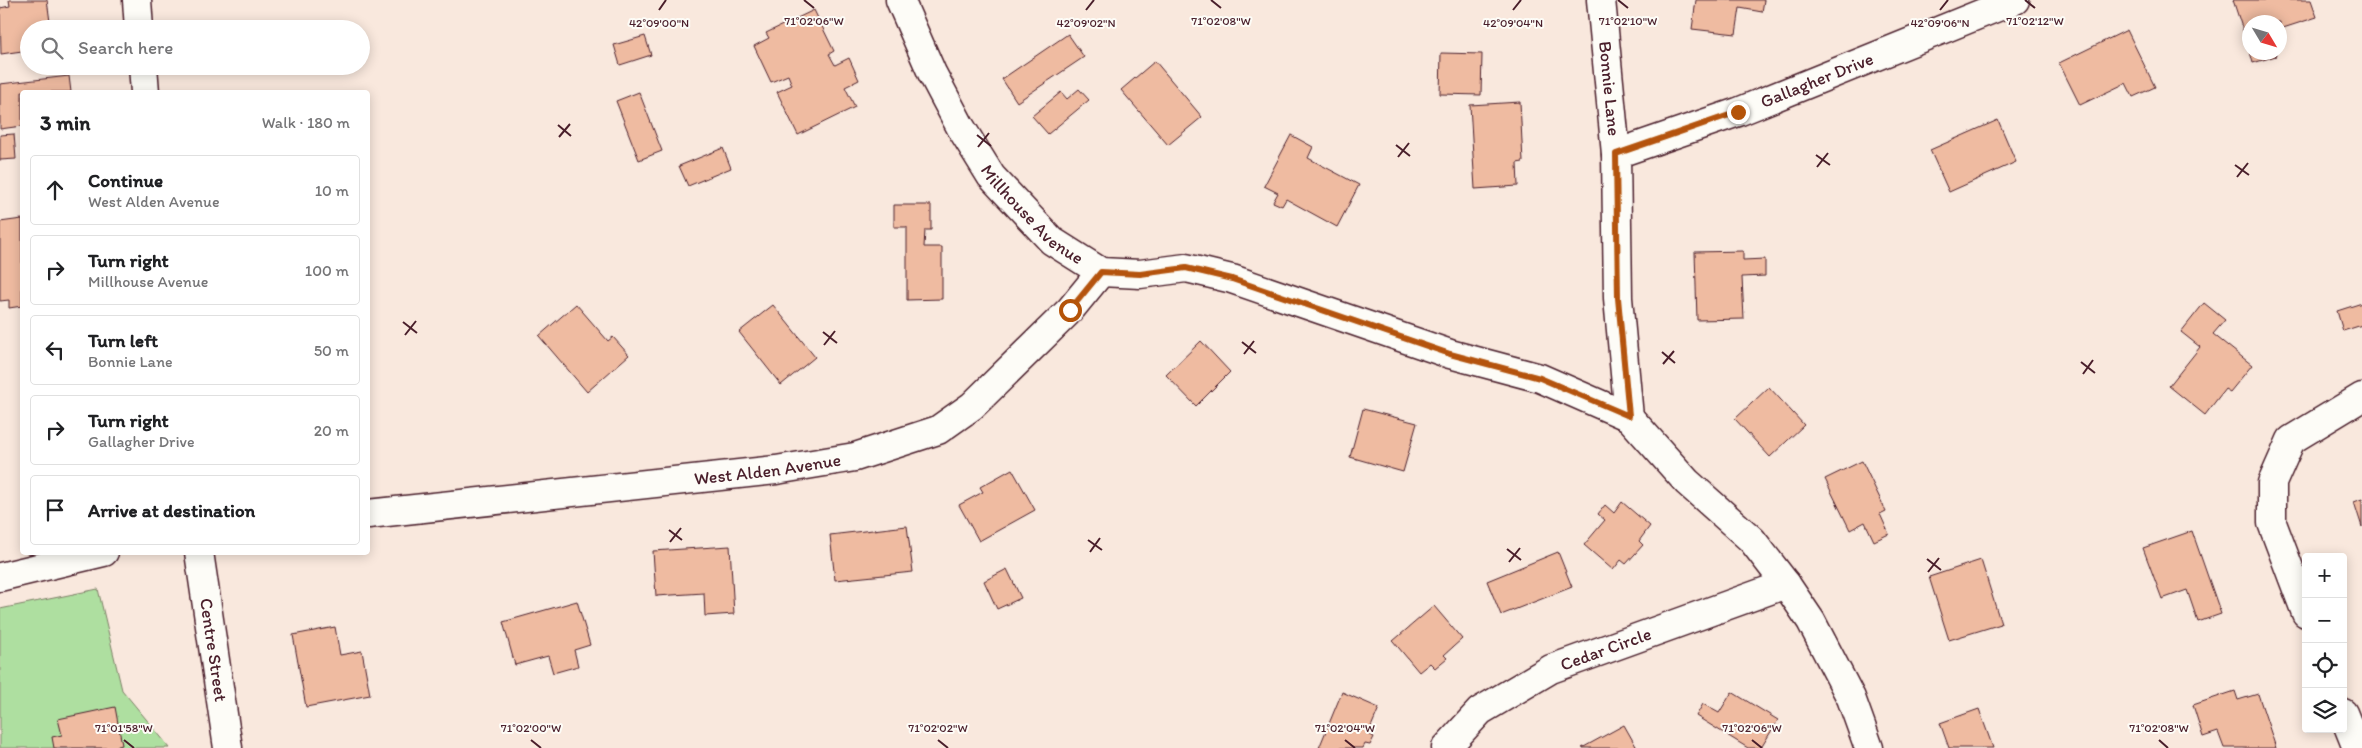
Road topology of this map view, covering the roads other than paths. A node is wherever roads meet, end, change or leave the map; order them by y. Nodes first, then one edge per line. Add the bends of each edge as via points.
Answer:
1 (137, 0) edge
2 (900, 0) edge
3 (1601, 0) edge
4 (2015, 0) edge
5 (138, 20) edge
6 (144, 75) edge
7 (145, 90) edge
8 (1616, 154) junction
9 (1101, 272) junction
10 (2362, 397) edge
11 (1629, 416) junction
12 (370, 514) edge
13 (92, 555) edge
14 (199, 555) edge
15 (0, 577) edge
16 (1786, 584) junction
17 (2302, 602) edge
18 (2347, 724) edge
19 (228, 748) edge
20 (1446, 748) edge
21 (1869, 748) edge
22 (2356, 748) edge

1 - 5 street
2 - 9 street, Millhouse Avenue via 932,74 991,176 1052,241
3 - 8 street, Bonnie Lane
4 - 8 street, Gallagher Drive via 1738,112
6 - 7 street
8 - 11 street, Bonnie Lane via 1618,298
9 - 11 street, Millhouse Avenue via 1140,274 1186,268 1232,279 1450,354 1540,378
9 - 12 street, West Alden Avenue via 1070,310 979,399 938,430 855,457 776,470
10 - 17 street via 2291,440 2272,483 2272,523
11 - 16 street via 1687,482 1752,540
13 - 15 street
14 - 19 street, Centre Street
16 - 20 street, Cedar Circle via 1551,669 1480,711
16 - 21 street via 1811,621 1851,698
18 - 22 street

